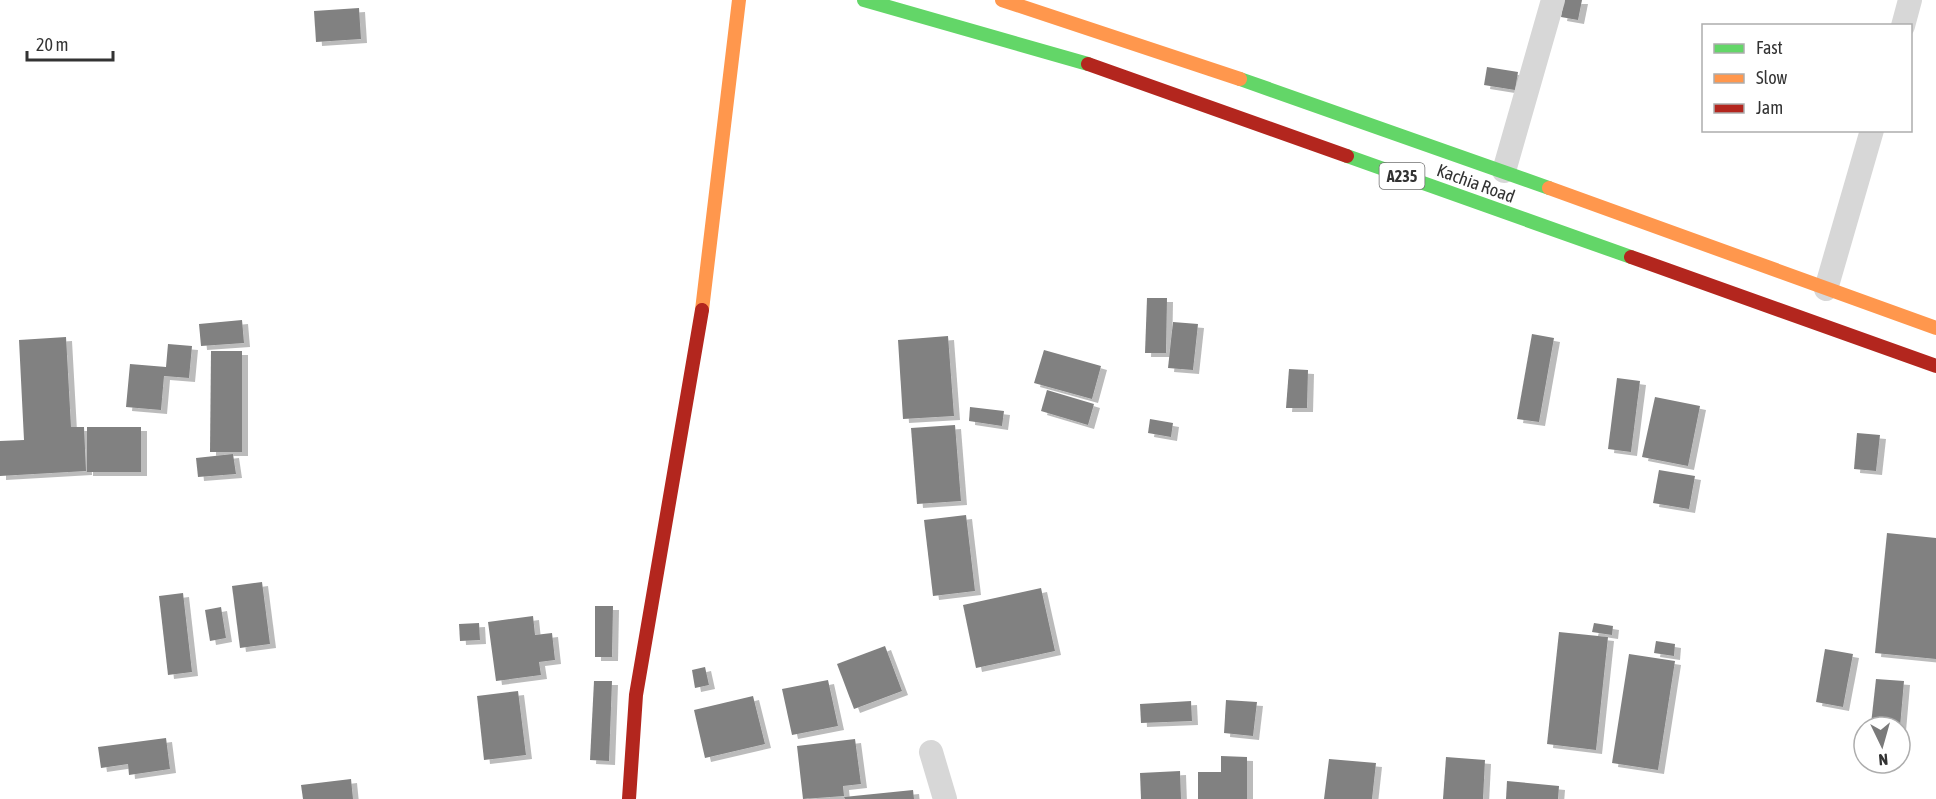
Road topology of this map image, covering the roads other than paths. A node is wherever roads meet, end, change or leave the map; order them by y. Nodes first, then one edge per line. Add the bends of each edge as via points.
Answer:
1 (739, 0) edge
2 (864, 0) edge
3 (1002, 0) edge
4 (1553, 0) edge
5 (1910, 0) edge
6 (1904, 24) edge
7 (1871, 132) edge
8 (1504, 171) junction
9 (1626, 227) junction
10 (1616, 252) junction
11 (1826, 289) junction
12 (1936, 328) edge
13 (1936, 366) edge
14 (931, 752) dead end
15 (629, 799) edge
16 (945, 799) edge

1 - 15 main road via 705,294 636,695
2 - 10 main road, Kachia Road / A235 via 1087,64
3 - 8 main road, Kachia Road / A235
4 - 8 street
5 - 6 street
7 - 11 street
8 - 9 main road, Kachia Road / A235
9 - 10 main road
9 - 11 main road, Kachia Road / A235
10 - 13 main road, Kachia Road / A235
11 - 12 main road, Kachia Road / A235
14 - 16 street

